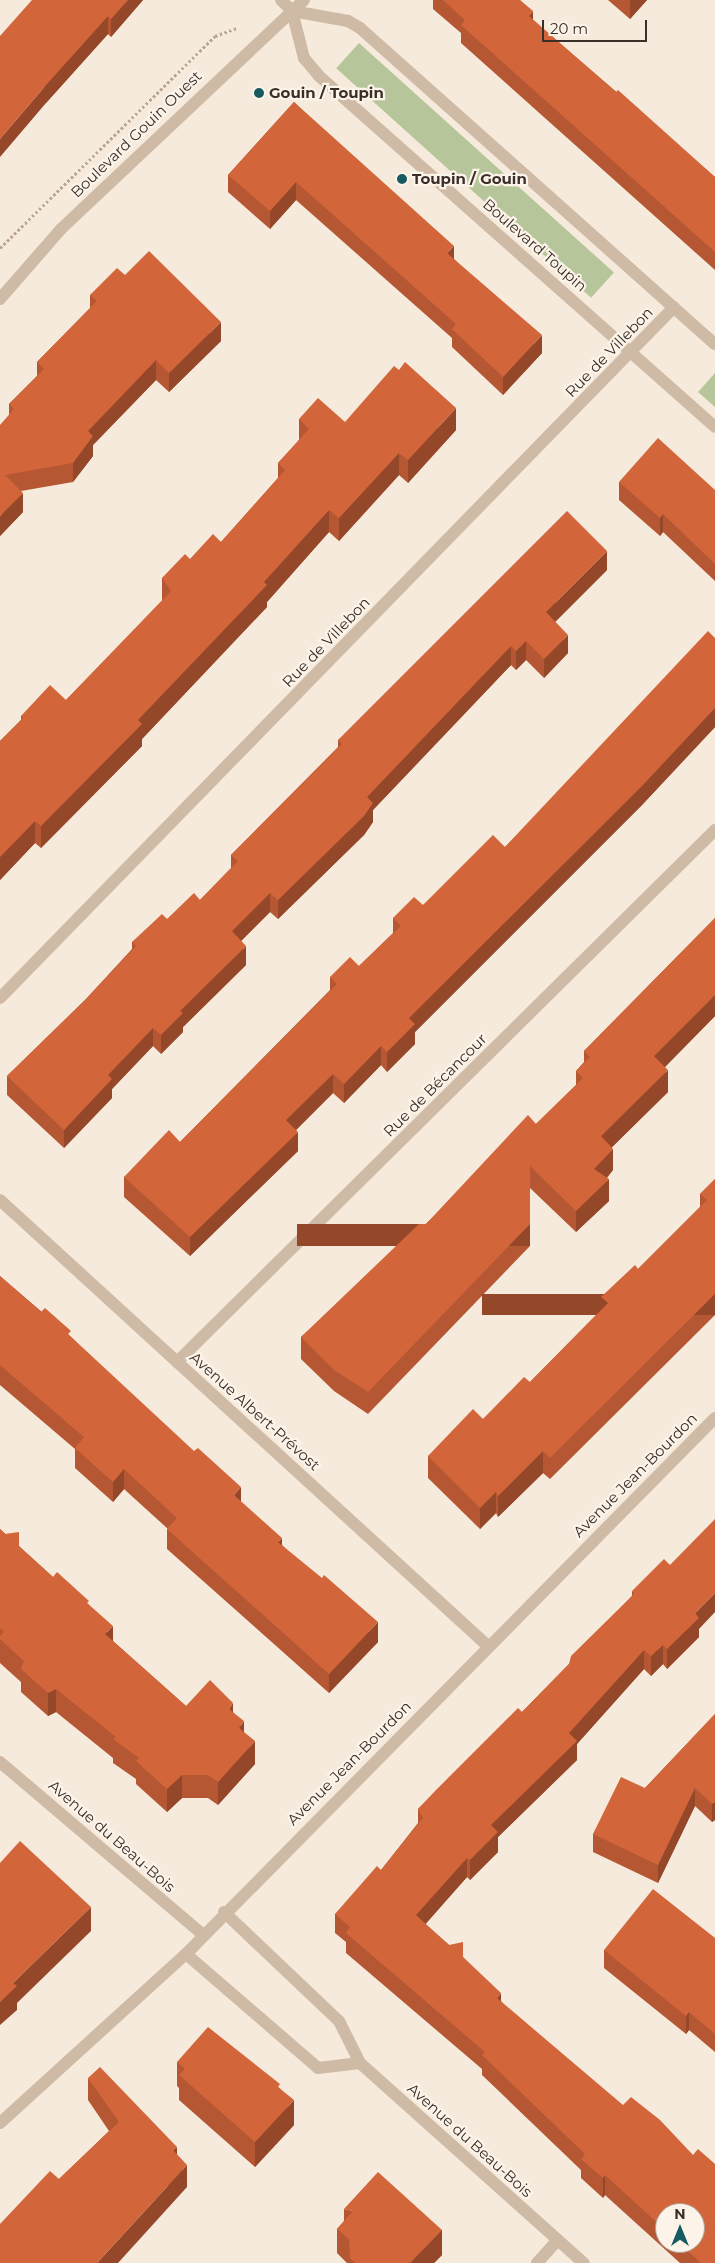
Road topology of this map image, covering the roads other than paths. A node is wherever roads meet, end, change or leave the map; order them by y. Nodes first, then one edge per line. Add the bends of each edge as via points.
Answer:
1 (281, 0) edge
2 (304, 0) edge
3 (292, 11) junction
4 (0, 299) edge
5 (674, 307) junction
6 (715, 344) edge
7 (632, 353) junction
8 (715, 427) edge
9 (715, 830) edge
10 (0, 998) edge
11 (0, 1200) edge
12 (177, 1362) junction
13 (715, 1418) edge
14 (488, 1646) junction
15 (0, 1762) edge
16 (224, 1912) junction
17 (203, 1935) junction
18 (186, 1954) junction
19 (360, 2064) junction
20 (0, 2123) edge
21 (558, 2240) junction
22 (537, 2263) edge
23 (584, 2263) edge

1 - 3 street
2 - 3 street, Boulevard Gouin Ouest
3 - 4 street, Boulevard Gouin Ouest via 61,229
3 - 5 street via 348,21 360,28
3 - 7 street, Boulevard Toupin via 304,58 319,76
5 - 6 street
5 - 7 street, Rue de Villebon
7 - 8 street, Boulevard Toupin
7 - 10 street, Rue de Villebon
9 - 12 street, Rue de Bécancour
11 - 12 street, Avenue Albert-Prévost
12 - 14 street, Avenue Albert-Prévost
13 - 14 street, Avenue Jean-Bourdon
14 - 16 street, Avenue Jean-Bourdon
15 - 17 street, Avenue du Beau-Bois
16 - 17 street, Avenue Jean-Bourdon
16 - 19 street, Avenue du Beau-Bois via 339,2021
17 - 18 street, Avenue Jean-Bourdon
18 - 19 street via 318,2068
18 - 20 street, Avenue Jean-Bourdon
19 - 21 street, Avenue du Beau-Bois
21 - 22 street
21 - 23 street, Avenue du Beau-Bois

